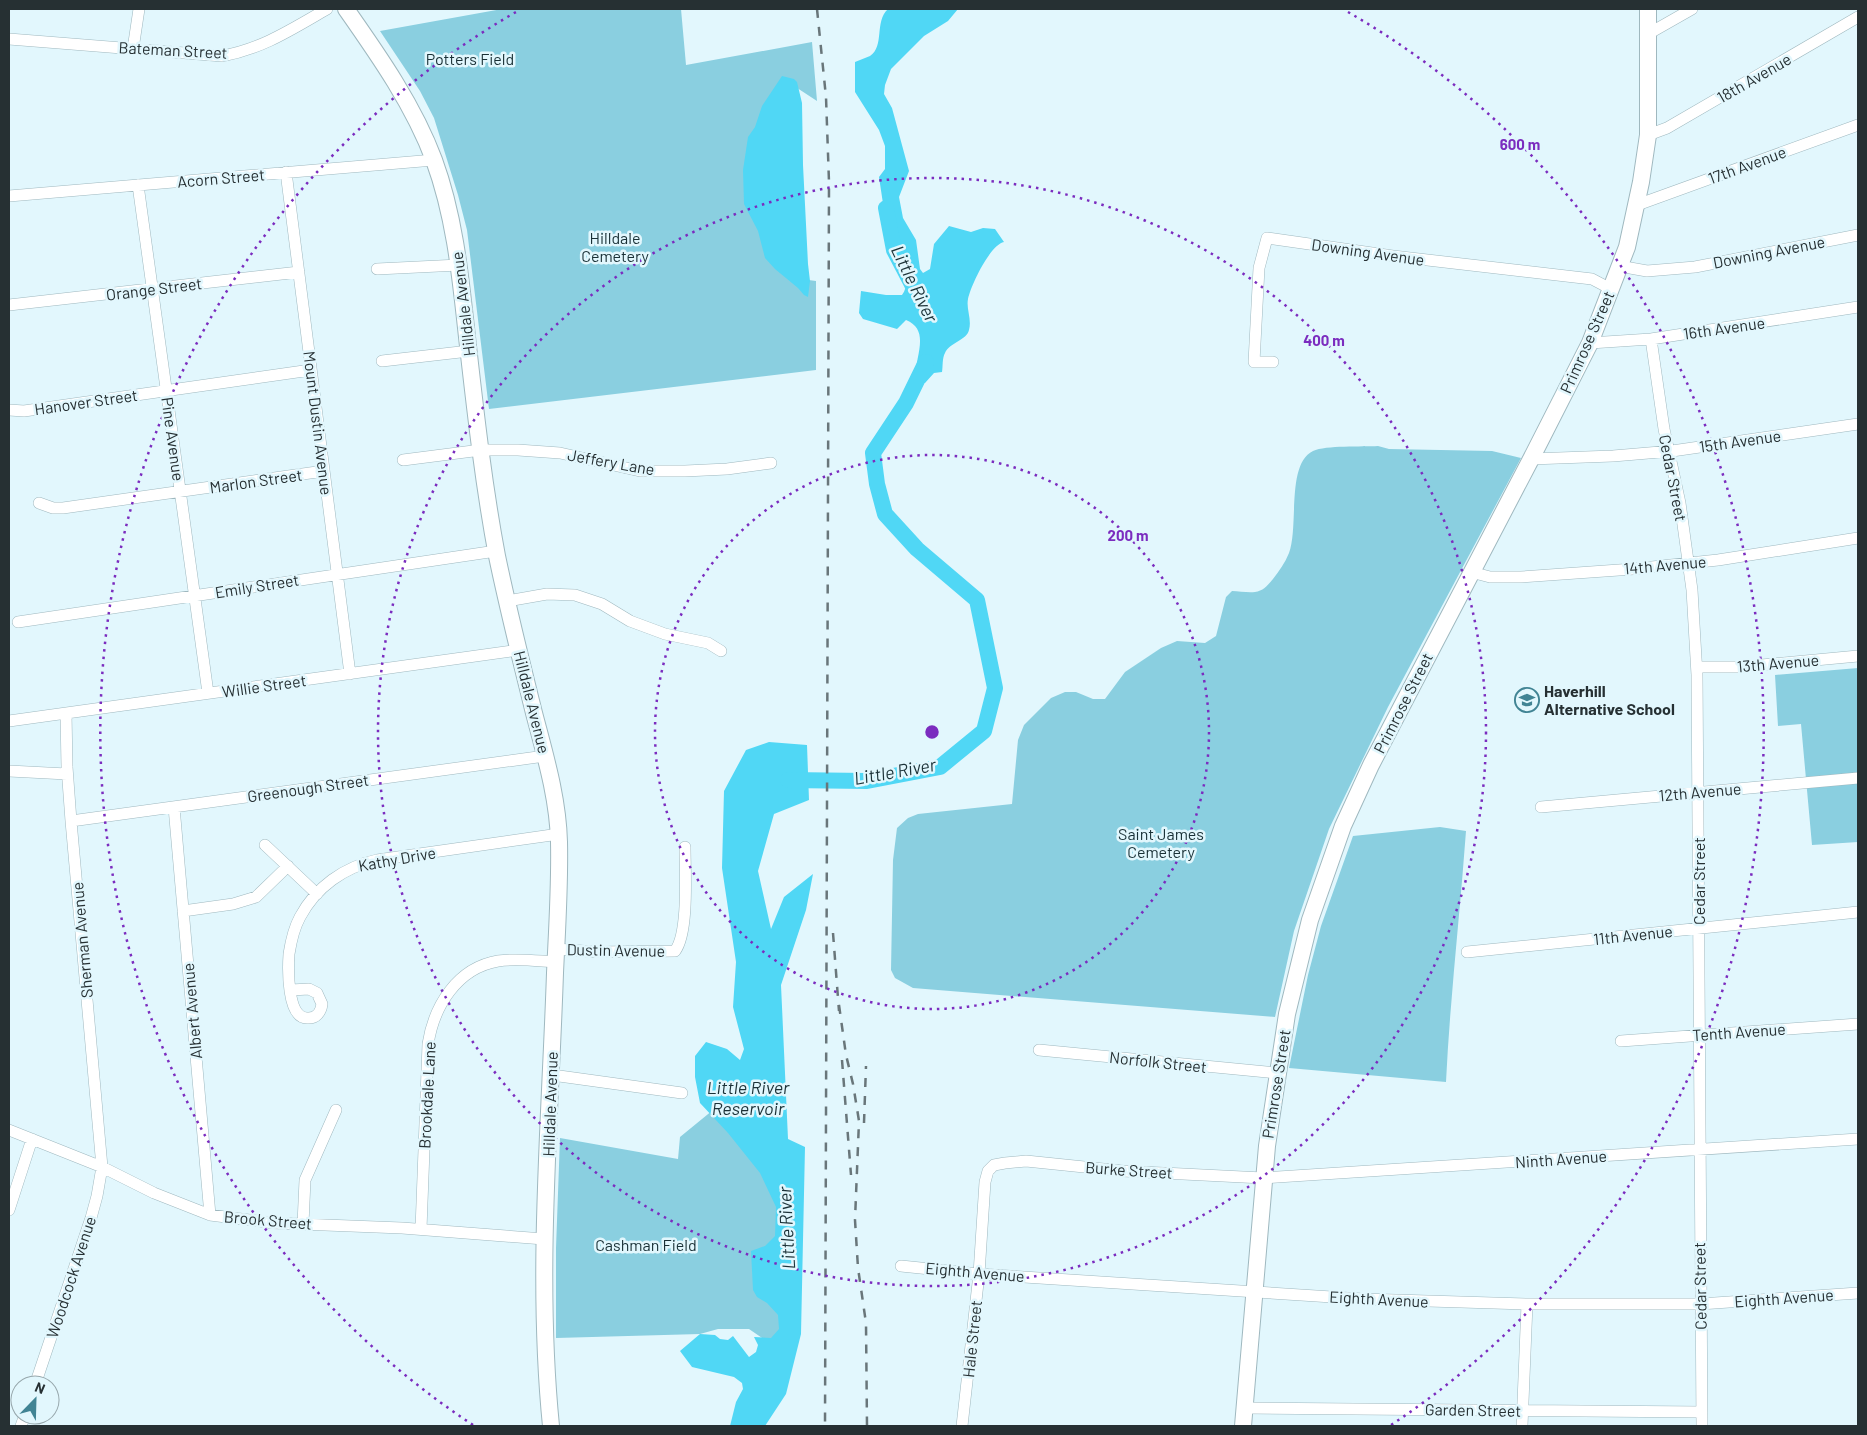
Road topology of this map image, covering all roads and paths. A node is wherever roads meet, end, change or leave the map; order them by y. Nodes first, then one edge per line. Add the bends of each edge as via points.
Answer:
1 (139, 9) edge
2 (327, 9) edge
3 (346, 9) edge
4 (1648, 9) edge
5 (1692, 9) edge
6 (1858, 17) edge
7 (1648, 34) junction
8 (9, 39) edge
9 (133, 49) junction
10 (1858, 124) edge
11 (1648, 135) junction
12 (434, 160) junction
13 (286, 172) junction
14 (138, 185) junction
15 (9, 196) edge
16 (1636, 205) junction
17 (1858, 235) edge
18 (459, 264) junction
19 (1619, 266) junction
20 (377, 269) dead end
21 (299, 272) junction
22 (152, 289) junction
23 (1610, 289) junction
24 (9, 305) edge
25 (1858, 307) edge
26 (1651, 339) junction
27 (1590, 343) junction
28 (469, 351) junction
29 (382, 361) dead end
30 (1273, 362) dead end
31 (311, 370) junction
32 (167, 391) junction
33 (9, 410) edge
34 (1858, 424) edge
35 (481, 450) junction
36 (1669, 451) junction
37 (1531, 459) junction
38 (403, 460) dead end
39 (771, 463) dead end
40 (324, 471) junction
41 (180, 491) junction
42 (39, 503) dead end
43 (1858, 538) edge
44 (496, 551) junction
45 (1688, 563) junction
46 (1471, 572) junction
47 (338, 574) junction
48 (195, 596) junction
49 (507, 602) junction
50 (18, 622) dead end
51 (519, 650) junction
52 (721, 651) dead end
53 (1858, 656) edge
54 (1697, 667) junction
55 (350, 674) junction
56 (208, 694) junction
57 (66, 713) junction
58 (9, 721) edge
59 (545, 756) junction
60 (9, 771) edge
61 (67, 774) junction
62 (1858, 778) edge
63 (1698, 792) junction
64 (174, 807) junction
65 (1541, 807) dead end
66 (71, 821) junction
67 (559, 834) junction
68 (265, 845) dead end
69 (685, 847) dead end
70 (288, 866) junction
71 (316, 894) junction
72 (183, 911) junction
73 (1858, 912) edge
74 (1699, 928) junction
75 (1467, 952) dead end
76 (556, 956) junction
77 (291, 990) dead end
78 (1858, 1024) edge
79 (1700, 1035) junction
80 (1621, 1041) dead end
81 (1039, 1050) dead end
82 (1277, 1073) junction
83 (552, 1075) junction
84 (682, 1093) dead end
85 (336, 1110) dead end
86 (9, 1130) edge
87 (32, 1139) junction
88 (1858, 1139) edge
89 (1700, 1150) junction
90 (994, 1165) joint
91 (102, 1167) junction
92 (1263, 1178) junction
93 (9, 1210) edge
94 (210, 1215) junction
95 (303, 1224) junction
96 (421, 1229) junction
97 (544, 1239) junction
98 (900, 1266) dead end
99 (979, 1274) junction
100 (1254, 1292) junction
101 (1858, 1293) edge
102 (1528, 1304) junction
103 (1700, 1304) junction
104 (38, 1375) edge
105 (1245, 1408) junction
106 (1523, 1410) junction
107 (1702, 1412) junction
108 (550, 1426) edge
109 (962, 1426) edge
110 (1243, 1426) edge
111 (1522, 1426) edge
112 (1702, 1426) edge

1 - 9 street
2 - 9 street, Bateman Street via 268,42 239,53 222,56
3 - 12 main road, Hilldale Avenue via 412,112
4 - 7 main road, Primrose Street
5 - 7 street
6 - 11 street, 18th Avenue via 1667,128
7 - 11 main road, Primrose Street
8 - 9 street, Bateman Street
10 - 16 street, 17th Avenue
11 - 16 main road, Primrose Street
12 - 13 street, Acorn Street
12 - 18 main road, Hilldale Avenue via 452,221
13 - 14 street, Acorn Street
13 - 21 street, Mount Dustin Avenue
14 - 15 street, Acorn Street
14 - 22 street, Pine Avenue
16 - 19 main road, Primrose Street via 1627,247
17 - 19 street, Downing Avenue via 1695,267 1647,272
18 - 20 street
18 - 28 main road, Hilldale Avenue
19 - 23 main road, Primrose Street
21 - 22 street, Orange Street
21 - 31 street, Mount Dustin Avenue
22 - 24 street, Orange Street
22 - 32 street, Pine Avenue
23 - 27 main road, Primrose Street
23 - 30 street, Downing Avenue via 1592,279 1267,238 1259,268 1254,362
25 - 26 street, 16th Avenue
26 - 27 street, 16th Avenue
26 - 36 street, Cedar Street
27 - 37 main road, Primrose Street
28 - 29 street
28 - 35 main road, Hilldale Avenue
31 - 32 street, Hanover Street
31 - 40 street, Mount Dustin Avenue
32 - 33 street, Hanover Street via 24,411
32 - 41 street, Pine Avenue
34 - 36 street, 15th Avenue
35 - 38 street
35 - 39 street, Jeffery Lane via 560,453 640,470 727,469
35 - 44 main road, Hilldale Avenue
36 - 37 street, 15th Avenue
36 - 45 street, Cedar Street
37 - 46 main road, Primrose Street
40 - 41 street, Marlon Street
40 - 47 street, Mount Dustin Avenue
41 - 42 street, Marlon Street via 63,508
41 - 48 street, Pine Avenue
43 - 45 street, 14th Avenue
44 - 47 street, Emily Street
44 - 49 main road, Hilldale Avenue
45 - 46 street, 14th Avenue via 1521,577 1490,577
45 - 54 street, Cedar Street
46 - 82 main road, Primrose Street via 1385,736 1343,826 1310,920 1287,1014
47 - 48 street, Emily Street
47 - 55 street, Mount Dustin Avenue
48 - 50 street, Emily Street
48 - 56 street, Pine Avenue
49 - 51 main road, Hilldale Avenue
49 - 52 street via 547,594 575,595 602,604 630,621 665,634 708,643
51 - 55 street, Willie Street
51 - 59 main road, Hilldale Avenue
53 - 54 street, 13th Avenue via 1740,667
54 - 63 street, Cedar Street
55 - 56 street, Willie Street
56 - 57 street, Willie Street
57 - 58 street, Willie Street
57 - 61 street, Sherman Avenue
59 - 64 street, Greenough Street
59 - 67 main road, Hilldale Avenue
60 - 61 street
61 - 66 street, Sherman Avenue
62 - 63 street, 12th Avenue
63 - 65 street, 12th Avenue
63 - 74 street, Cedar Street
64 - 66 street, Greenough Street
64 - 72 street, Albert Avenue
66 - 91 street, Sherman Avenue
67 - 71 street, Kathy Drive via 366,862 343,872
67 - 76 main road, Hilldale Avenue
68 - 70 street
69 - 76 street, Dustin Avenue via 685,902 680,945 675,951
70 - 71 street
70 - 72 street via 256,897
71 - 77 street, Kathy Drive via 293,934 289,954
72 - 94 street, Albert Avenue
73 - 74 street, 11th Avenue
74 - 75 street, 11th Avenue
74 - 79 street, Cedar Street
76 - 83 main road, Hilldale Avenue
76 - 96 street, Brookdale Lane via 489,963 458,982 440,1006 428,1044
78 - 79 street, Tenth Avenue
79 - 80 street, Tenth Avenue
79 - 89 street, Cedar Street
81 - 82 street, Norfolk Street
82 - 92 main road, Primrose Street
83 - 84 street
83 - 97 main road, Hilldale Avenue
85 - 95 street via 305,1180
86 - 87 street, Brook Street
87 - 91 street, Brook Street
87 - 93 street
88 - 89 street, Ninth Avenue
89 - 92 street, Ninth Avenue
89 - 103 street, Cedar Street
90 - 92 street, Burke Street via 1026,1161 1123,1171
90 - 99 street, Hale Street via 985,1182
91 - 94 street, Brook Street via 154,1193
91 - 104 street, Woodcock Avenue via 91,1218
92 - 100 main road, Primrose Street
94 - 95 street, Brook Street
95 - 96 street, Brook Street
96 - 97 street, Brook Street
97 - 108 main road, Hilldale Avenue via 544,1330
98 - 99 street, Eighth Avenue
99 - 100 street, Eighth Avenue
99 - 109 street, Hale Street
100 - 102 street, Eighth Avenue
100 - 105 main road, Primrose Street
101 - 103 street, Eighth Avenue
102 - 103 street, Eighth Avenue
102 - 106 street
103 - 107 street, Cedar Street
105 - 106 street, Garden Street
105 - 110 main road, Primrose Street
106 - 107 street, Garden Street
106 - 111 street
107 - 112 street, Cedar Street

